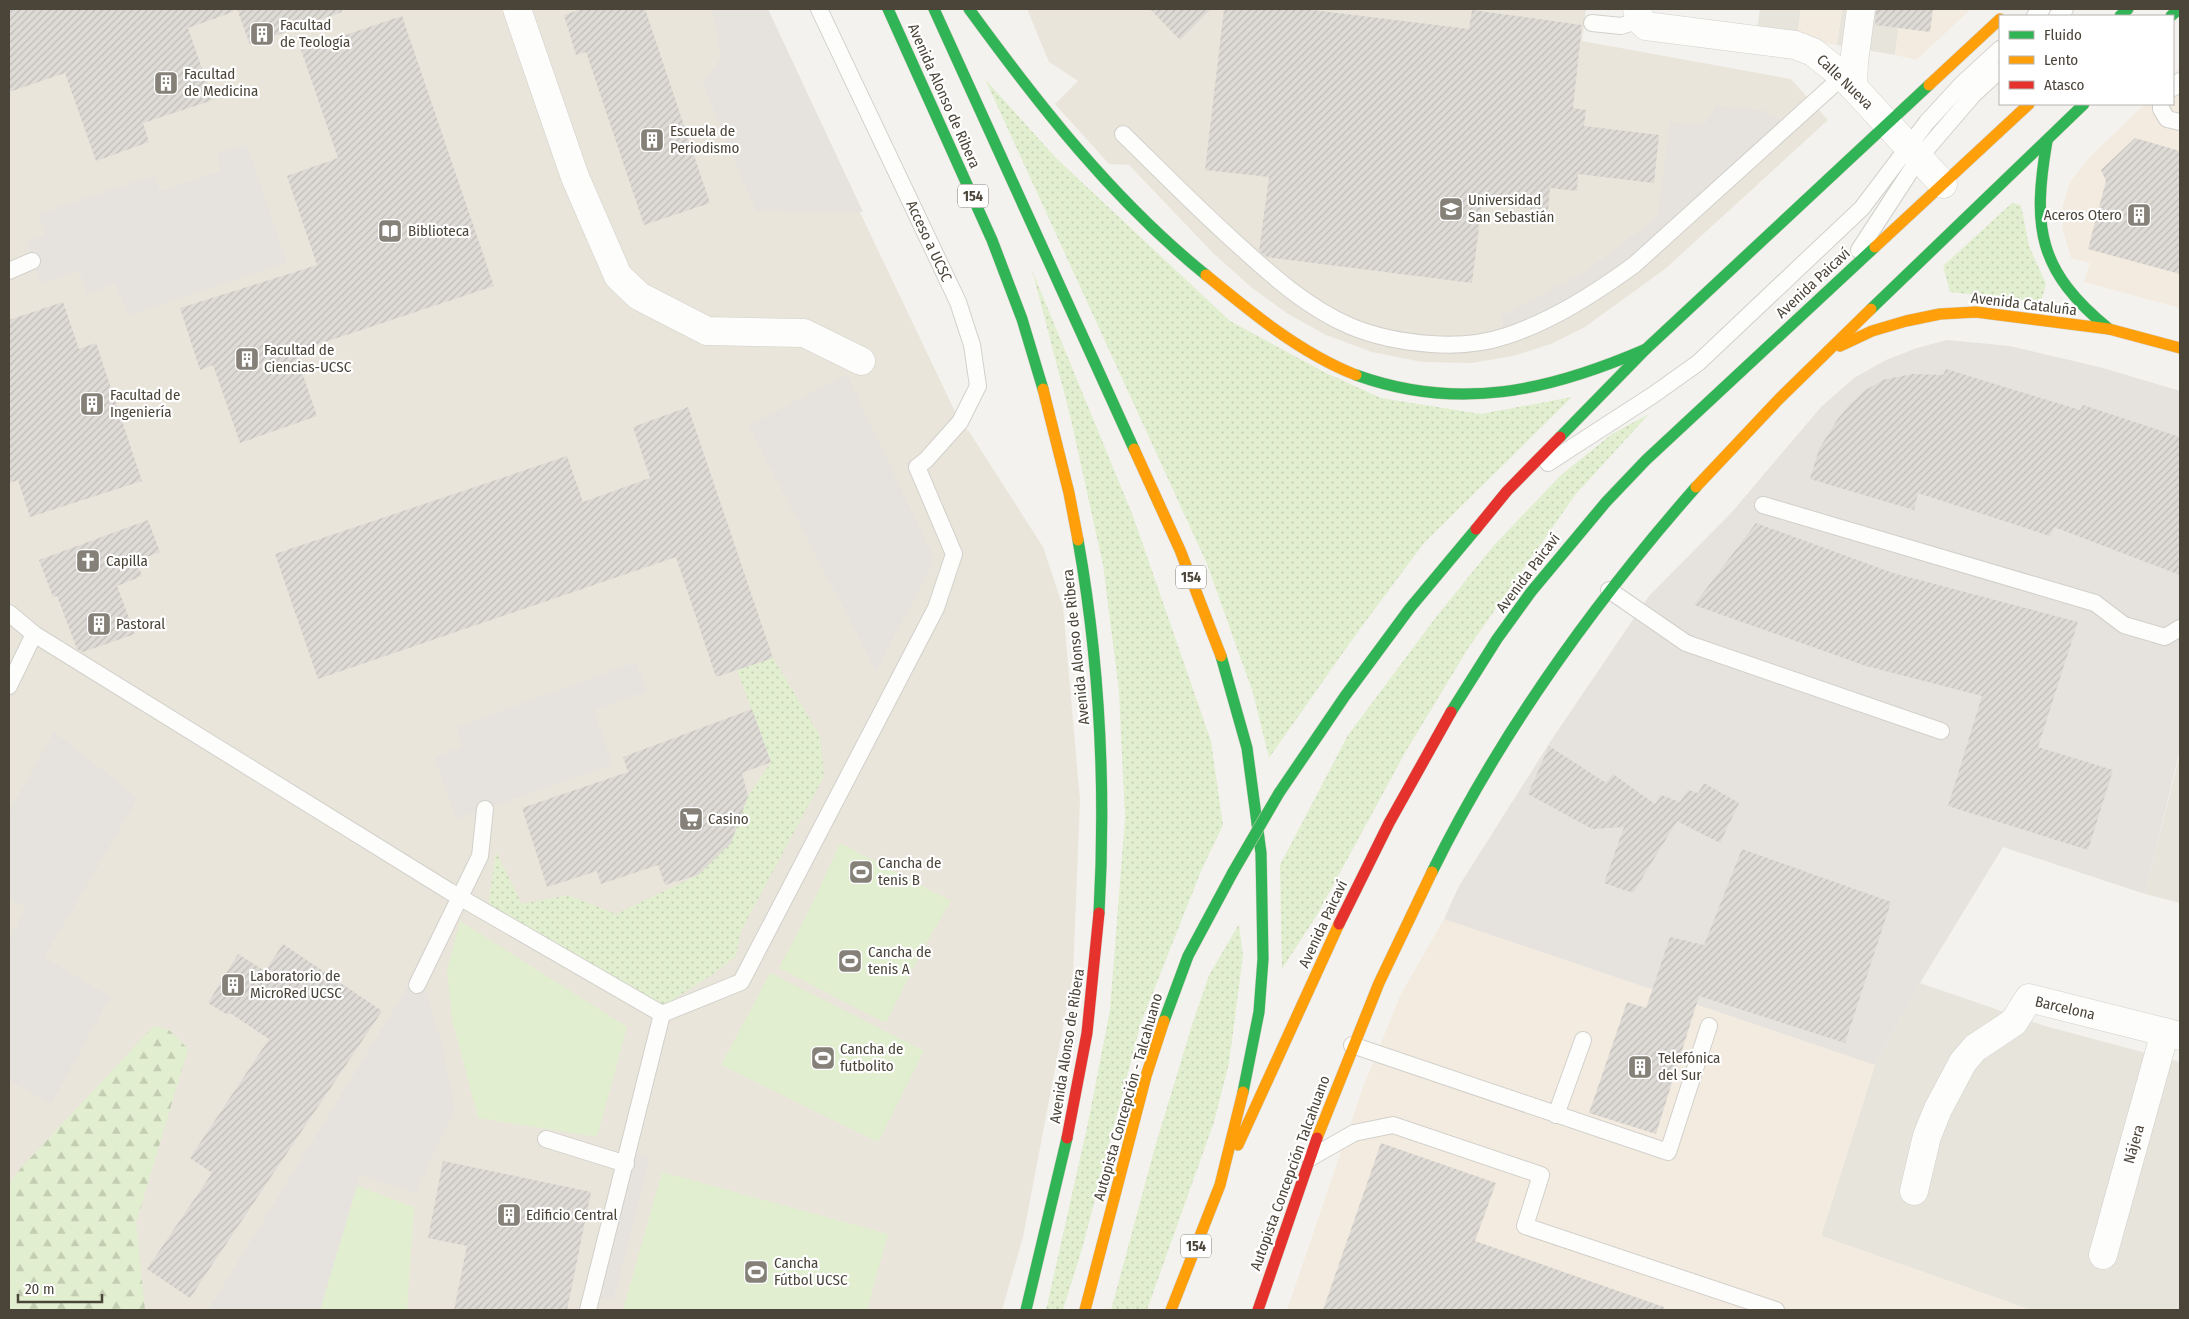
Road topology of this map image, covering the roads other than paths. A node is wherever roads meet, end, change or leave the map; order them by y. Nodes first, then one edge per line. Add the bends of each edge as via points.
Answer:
1 (517, 9) edge
2 (819, 9) edge
3 (888, 9) edge
4 (934, 9) edge
5 (969, 9) edge
6 (1861, 9) edge
7 (1645, 19) edge
8 (1999, 21) edge
9 (1592, 22) dead end
10 (1999, 50) edge
11 (1999, 71) edge
12 (1848, 81) junction
13 (2028, 105) edge
14 (2083, 105) edge
15 (2161, 105) edge
16 (2180, 122) edge
17 (1888, 124) junction
18 (1123, 134) dead end
19 (2047, 141) junction
20 (1914, 152) junction
21 (1943, 184) junction
22 (32, 261) dead end
23 (9, 271) edge
24 (1843, 275) junction
25 (2109, 329) junction
26 (2180, 348) edge
27 (1646, 349) junction
28 (1823, 355) junction
29 (861, 361) dead end
30 (1507, 491) junction
31 (1763, 505) dead end
32 (1609, 590) junction
33 (9, 612) edge
34 (2180, 628) edge
35 (34, 634) junction
36 (9, 686) edge
37 (1941, 731) dead end
38 (485, 809) dead end
39 (460, 898) junction
40 (417, 985) dead end
41 (662, 1014) junction
42 (1709, 1026) dead end
43 (2172, 1034) edge
44 (1583, 1040) dead end
45 (1352, 1046) junction
46 (1556, 1115) junction
47 (546, 1139) dead end
48 (1310, 1158) junction
49 (626, 1164) junction
50 (1220, 1185) junction
51 (1914, 1191) dead end
52 (2103, 1255) dead end
53 (588, 1310) edge
54 (1026, 1310) edge
55 (1085, 1310) edge
56 (1171, 1310) edge
57 (1258, 1310) edge
58 (1776, 1310) edge

1 - 29 street via 575,177 618,276 639,296 707,331 804,333
2 - 41 lane, Acceso a UCSC via 954,293 972,346 978,386 960,422 917,467 954,554 936,608 741,982
3 - 54 main road, Avenida Alonso de Ribera / 154 via 998,253 1033,352 1062,461 1077,535 1095,666 1103,813 1096,960 1087,1033 1064,1158
4 - 50 main road, Avenida Alonso de Ribera / 154 via 1180,550 1219,650 1245,739 1261,853 1263,959 1250,1065
5 - 27 main road via 1040,104 1130,205 1220,288 1327,362 1388,385 1472,396 1524,390 1577,377
6 - 12 street via 1854,62
7 - 9 lane via 1621,26
7 - 12 street, Calle Nueva via 1795,46 1813,52
8 - 17 main road
10 - 20 lane via 1945,103
11 - 20 lane
12 - 17 street, Calle Nueva
12 - 18 lane via 1634,265 1602,288 1562,312 1504,337 1447,345 1383,337 1320,311 1257,263
13 - 21 main road, Avenida Paicaví
14 - 19 main road
15 - 16 lane via 2167,118
17 - 20 street, Calle Nueva
17 - 27 main road
19 - 25 main road, Avenida Cataluña via 2040,178 2039,214 2050,261 2066,289 2091,316
19 - 28 main road
20 - 21 street, Calle Nueva
20 - 24 lane
20 - 30 lane via 1850,220 1698,363
21 - 24 main road, Avenida Paicaví
22 - 23 lane
24 - 50 main road, Avenida Paicaví via 1611,495 1497,638 1430,747 1371,857
25 - 26 main road, Avenida Cataluña
25 - 28 main road, Avenida Cataluña via 1982,313 1947,312 1898,322
27 - 30 main road
28 - 32 main road via 1713,467
30 - 55 main road, Autopista Concepción - Talcahuano, bridge via 1410,608 1355,682 1280,793 1188,956 1146,1076
31 - 34 lane via 2095,603 2124,625 2165,637
32 - 37 lane via 1686,643
32 - 45 main road via 1561,656 1460,817 1401,934
33 - 35 lane
35 - 36 lane
35 - 39 lane
38 - 39 lane via 480,856
39 - 40 lane
39 - 41 lane
41 - 49 lane
42 - 46 lane via 1668,1152
43 - 51 street, Barcelona via 2029,998 2014,1022 1975,1048 1963,1062 1927,1136
43 - 52 street, Nájera
44 - 46 lane
45 - 46 lane
45 - 48 main road, Autopista Concepción Talcahuano
47 - 49 lane
48 - 57 main road, Autopista Concepción Talcahuano
48 - 58 lane via 1354,1133 1393,1124 1540,1175 1525,1226
49 - 53 lane
50 - 56 main road, 154

